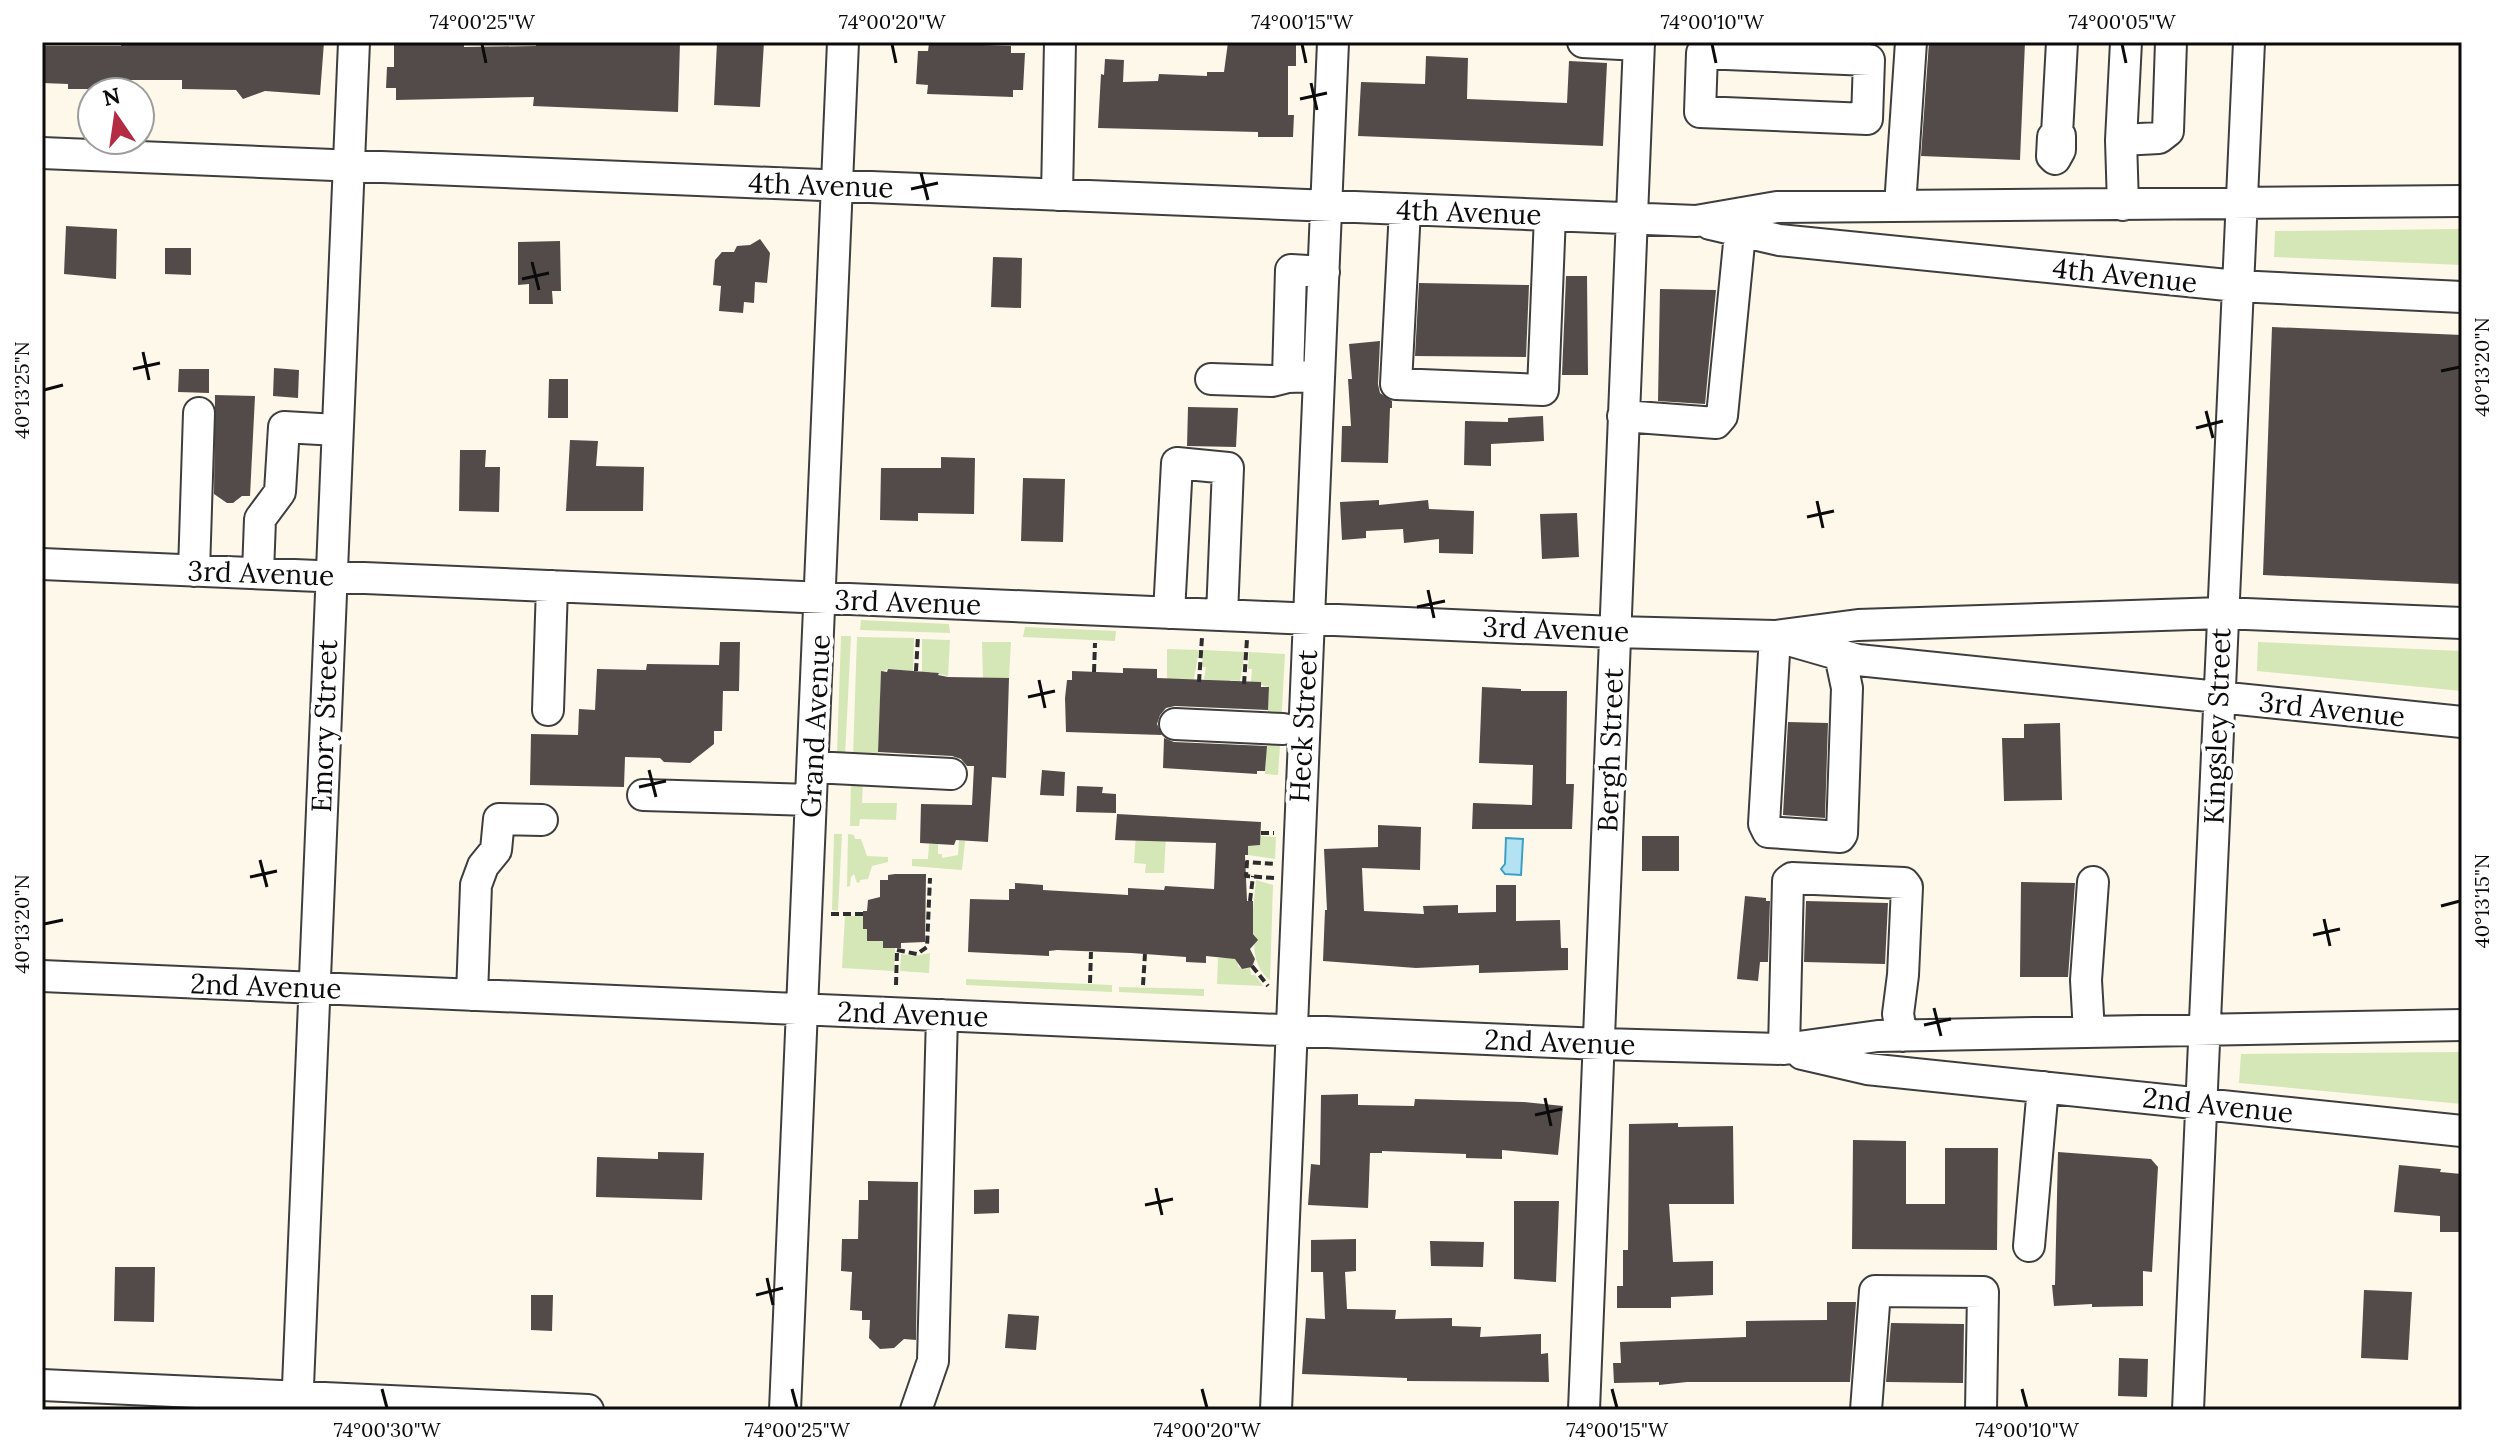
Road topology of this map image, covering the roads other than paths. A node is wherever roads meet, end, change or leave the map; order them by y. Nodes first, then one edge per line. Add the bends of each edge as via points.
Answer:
1 (354, 42) edge
2 (843, 42) edge
3 (1060, 42) edge
4 (1333, 42) edge
5 (1583, 42) edge
6 (1911, 42) edge
7 (2062, 42) edge
8 (2126, 42) edge
9 (2171, 42) edge
10 (2249, 42) edge
11 (1639, 43) edge
12 (1867, 119) junction
13 (1906, 123) junction
14 (2121, 140) junction
15 (42, 153) edge
16 (348, 165) junction
17 (837, 186) junction
18 (1057, 195) junction
19 (2462, 201) edge
20 (2123, 205) junction
21 (2241, 205) junction
22 (1326, 206) junction
23 (1900, 206) junction
24 (2053, 206) junction
25 (1405, 209) junction
26 (1550, 215) junction
27 (1631, 218) junction
28 (1741, 222) junction
29 (1324, 272) junction
30 (2237, 286) junction
31 (2462, 297) edge
32 (1319, 376) junction
33 (1288, 377) junction
34 (1211, 379) dead end
35 (199, 413) dead end
36 (1623, 416) junction
37 (337, 430) junction
38 (42, 564) edge
39 (194, 571) junction
40 (258, 573) junction
41 (331, 576) junction
42 (552, 586) junction
43 (820, 598) junction
44 (1169, 613) junction
45 (2222, 613) junction
46 (1308, 619) junction
47 (2462, 623) edge
48 (1212, 625) junction
49 (1614, 632) junction
50 (1775, 636) junction
51 (1840, 655) junction
52 (2218, 698) junction
53 (548, 710) dead end
54 (2462, 722) edge
55 (1175, 724) dead end
56 (1283, 729) dead end
57 (813, 767) junction
58 (951, 774) dead end
59 (643, 795) dead end
60 (811, 800) junction
61 (542, 820) dead end
62 (2093, 882) dead end
63 (42, 976) edge
64 (313, 988) junction
65 (472, 995) junction
66 (802, 1009) junction
67 (942, 1015) junction
68 (2462, 1025) edge
69 (2206, 1030) junction
70 (1290, 1031) junction
71 (2089, 1032) junction
72 (1902, 1036) junction
73 (1601, 1044) junction
74 (1784, 1049) junction
75 (2043, 1087) junction
76 (2202, 1104) junction
77 (2462, 1131) edge
78 (2029, 1246) dead end
79 (42, 1385) edge
80 (127, 1400) edge
81 (298, 1403) edge
82 (588, 1410) edge
83 (785, 1410) edge
84 (916, 1410) edge
85 (1276, 1410) edge
86 (1584, 1410) edge
87 (1866, 1410) edge
88 (1981, 1410) edge
89 (2188, 1410) edge

1 - 16 street, Emory Street
2 - 17 street, Grand Avenue
3 - 18 street
4 - 22 street, Heck Street
5 - 11 street
6 - 13 street
7 - 24 street
8 - 14 street
9 - 14 street via 2168,131 2159,138
10 - 21 street, Kingsley Street
11 - 27 street, Bergh Street
12 - 12 street via 1700,112 1702,53 1869,60
12 - 13 street via 1880,127
13 - 23 street
14 - 20 street
15 - 16 street, 4th Avenue
16 - 17 street, 4th Avenue
16 - 37 street, Emory Street
17 - 18 street, 4th Avenue
17 - 43 street, Grand Avenue
18 - 22 street, 4th Avenue
19 - 21 street, 4th Avenue
20 - 21 street, 4th Avenue
20 - 24 street, 4th Avenue
21 - 30 street, Kingsley Street
22 - 25 street, 4th Avenue
22 - 29 street, Heck Street
23 - 24 street, 4th Avenue
23 - 28 street, 4th Avenue via 1777,207
25 - 26 street, 4th Avenue
25 - 26 street via 1396,384 1543,390
26 - 27 street, 4th Avenue
27 - 28 street, 4th Avenue
27 - 36 street, Bergh Street
28 - 30 street, 4th Avenue via 1779,240
28 - 36 street via 1722,416 1716,423
29 - 32 street, Heck Street
29 - 33 street via 1291,270
30 - 31 street, 4th Avenue
30 - 45 street, Kingsley Street
32 - 33 street
32 - 46 street, Heck Street
33 - 34 street
35 - 39 street
36 - 49 street, Bergh Street
37 - 40 street via 284,427 280,492 260,519
37 - 41 street, Emory Street
38 - 39 street, 3rd Avenue
39 - 40 street, 3rd Avenue
40 - 41 street, 3rd Avenue
41 - 42 street, 3rd Avenue
41 - 64 street, Emory Street
42 - 43 street, 3rd Avenue
42 - 53 street
43 - 44 street, 3rd Avenue
43 - 57 street, Grand Avenue
44 - 48 street, 3rd Avenue
44 - 48 street via 1177,463 1228,468
45 - 47 street, 3rd Avenue
45 - 50 street, 3rd Avenue via 1858,625
45 - 52 street, Kingsley Street
46 - 48 street, 3rd Avenue
46 - 49 street, 3rd Avenue
46 - 70 street, Heck Street
49 - 50 street, 3rd Avenue
49 - 73 street, Bergh Street
50 - 51 street, 3rd Avenue
50 - 51 street via 1764,824 1768,832 1842,834 1847,688
51 - 52 street, 3rd Avenue
52 - 54 street, 3rd Avenue
52 - 69 street, Kingsley Street
55 - 56 street
57 - 58 street
57 - 60 street, Grand Avenue
59 - 60 street
60 - 66 street, Grand Avenue
61 - 65 street via 499,819 496,850 476,885
62 - 71 street via 2086,980
63 - 64 street, 2nd Avenue
64 - 65 street, 2nd Avenue
64 - 81 street, Emory Street
65 - 66 street, 2nd Avenue
66 - 67 street, 2nd Avenue
66 - 83 street, Grand Avenue
67 - 70 street, 2nd Avenue
67 - 84 street via 933,1361
68 - 69 street, 2nd Avenue
69 - 71 street, 2nd Avenue
69 - 76 street, Kingsley Street
70 - 73 street, 2nd Avenue
70 - 85 street, Heck Street
71 - 72 street, 2nd Avenue
72 - 74 street, 2nd Avenue
72 - 74 street via 1898,1014 1907,887 1792,878
73 - 74 street, 2nd Avenue
73 - 86 street, Bergh Street
74 - 75 street, 2nd Avenue via 1867,1069
75 - 76 street, 2nd Avenue
75 - 78 street
76 - 77 street, 2nd Avenue
76 - 89 street, Kingsley Street
79 - 80 street
80 - 81 street
81 - 82 street
87 - 88 street via 1875,1291 1983,1292

